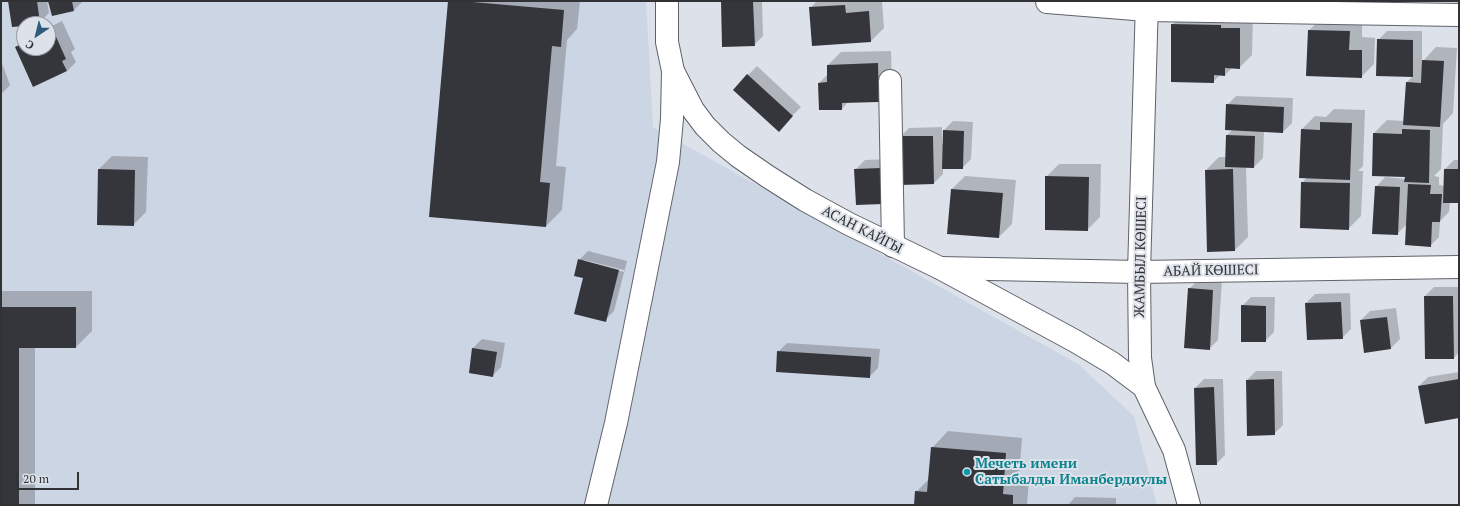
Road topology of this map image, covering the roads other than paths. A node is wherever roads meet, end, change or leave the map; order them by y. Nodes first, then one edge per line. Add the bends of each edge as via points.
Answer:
1 (666, 1) edge
2 (1047, 2) edge
3 (1147, 6) edge
4 (1459, 16) edge
5 (673, 71) junction
6 (890, 81) dead end
7 (893, 246) junction
8 (1459, 267) edge
9 (940, 268) junction
10 (1139, 272) junction
11 (1144, 386) junction
12 (596, 505) edge
13 (1189, 505) edge

1 - 5 street, АСАН КАЙГЫ via 667,42
2 - 3 street
3 - 4 street
3 - 10 street, ЖАМБЫЛ КӨШЕСІ
5 - 7 street, АСАН КАЙГЫ via 693,110 705,126 738,156 805,200
5 - 12 street via 668,162 616,423
6 - 7 street
7 - 9 street, АСАН КАЙГЫ
8 - 10 street, АБАЙ КӨШЕСІ
9 - 10 street, АБАЙ КӨШЕСІ
9 - 11 street, АСАН КАЙГЫ via 1075,341
10 - 11 street, ЖАМБЫЛ КӨШЕСІ via 1140,358
11 - 13 street, ЖАМБЫЛ КӨШЕСІ via 1174,450

